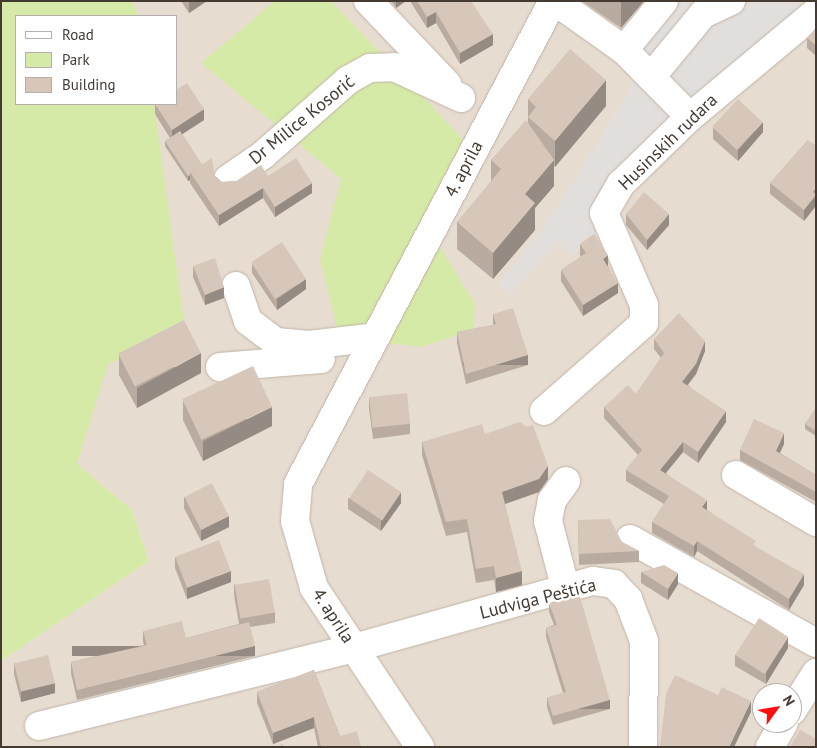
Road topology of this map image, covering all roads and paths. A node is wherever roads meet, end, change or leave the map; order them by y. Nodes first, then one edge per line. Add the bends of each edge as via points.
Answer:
1 (368, 1) edge
2 (554, 1) edge
3 (664, 1) edge
4 (731, 1) edge
5 (816, 12) edge
6 (624, 50) junction
7 (651, 77) junction
8 (461, 98) junction
9 (690, 117) junction
10 (486, 124) junction
11 (228, 179) dead end
12 (236, 286) dead end
13 (373, 346) junction
14 (220, 367) dead end
15 (544, 411) dead end
16 (736, 475) dead end
17 (566, 481) dead end
18 (816, 522) edge
19 (630, 539) dead end
20 (566, 590) junction
21 (816, 643) edge
22 (354, 648) junction
23 (816, 673) edge
24 (802, 695) edge
25 (39, 726) dead end
26 (778, 733) edge
27 (420, 747) edge
28 (643, 747) edge
29 (770, 747) edge

1 - 8 street, Dr Milice Kosorić
2 - 6 street
2 - 10 street, 4. aprila
3 - 6 street
4 - 7 street via 702,14
5 - 9 street, Husinskih rudara
6 - 7 street
7 - 9 street
8 - 10 street, Dr Milice Kosorić
8 - 11 street, Dr Milice Kosorić via 394,67 370,68 348,80 263,155
9 - 15 street, Husinskih rudara via 621,184 604,213 644,305 644,323
10 - 13 street, 4. aprila
12 - 13 street via 248,321 276,342
13 - 14 street
13 - 22 street, 4. aprila via 298,484 295,521 314,588
16 - 18 street
17 - 20 street via 552,500 548,521
19 - 21 street
20 - 22 street, Ludviga Peštića
20 - 28 street, Ludviga Peštića via 593,581 614,584 628,599 644,641
22 - 25 street, Ludviga Peštića
22 - 27 street, 4. aprila
23 - 24 street
26 - 29 street

